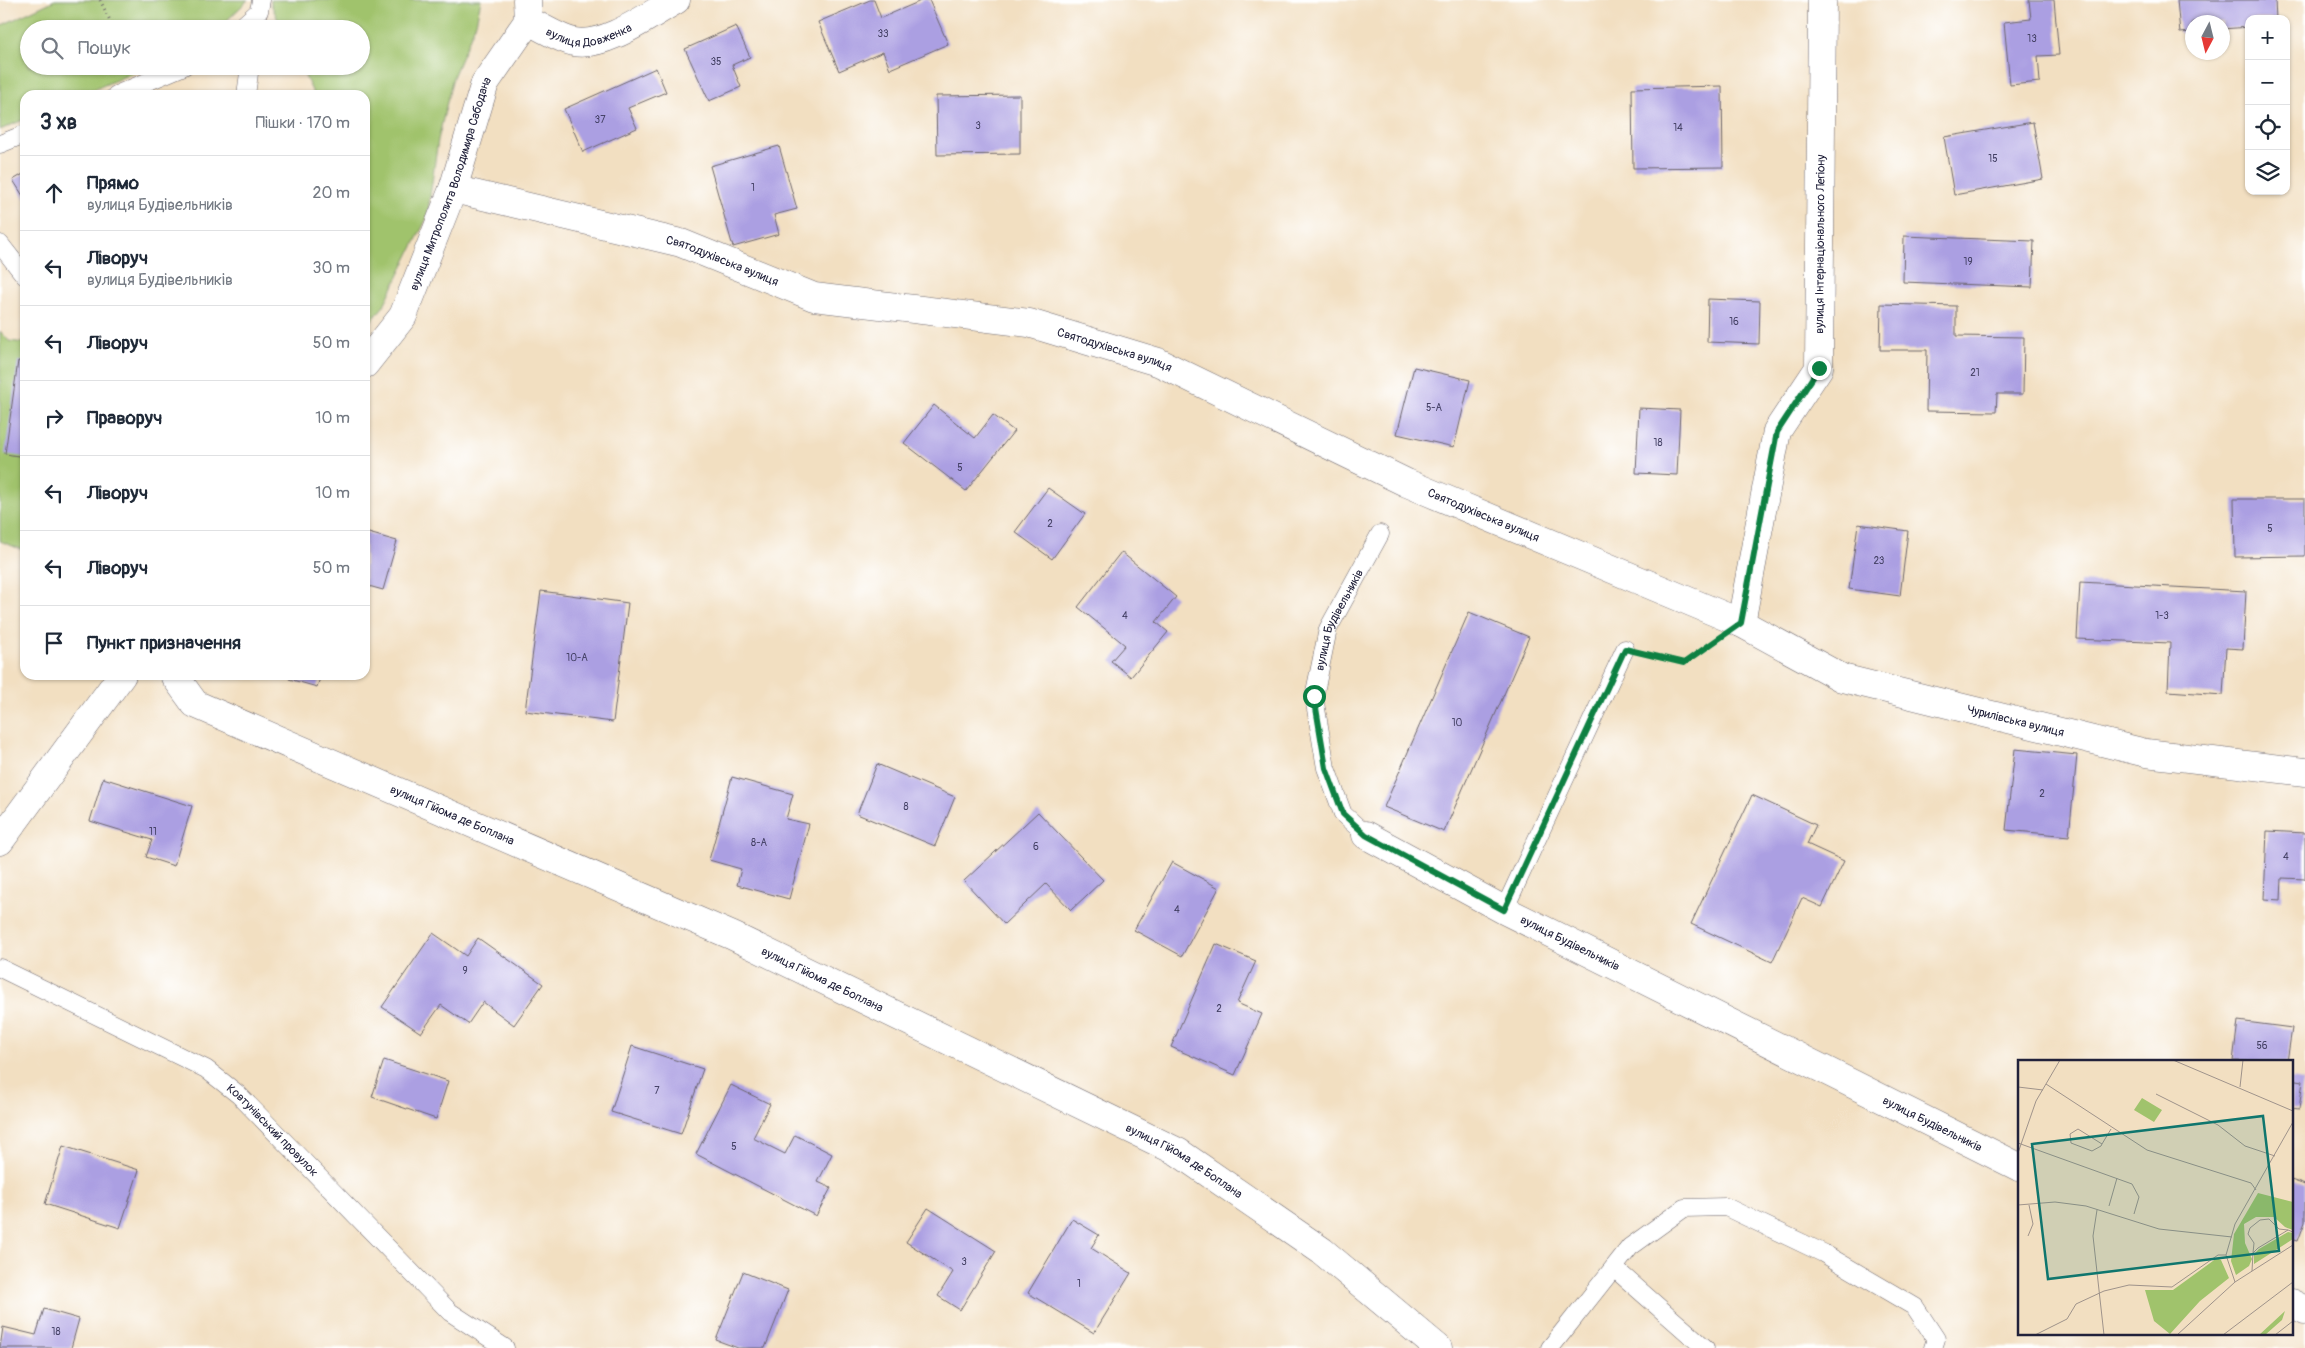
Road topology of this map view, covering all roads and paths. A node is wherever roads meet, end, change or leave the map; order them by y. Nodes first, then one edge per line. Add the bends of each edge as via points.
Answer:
1 (100, 0) edge
2 (676, 0) edge
3 (1822, 0) edge
4 (260, 6) edge
5 (528, 10) edge
6 (110, 20) edge
7 (247, 20) edge
8 (258, 20) edge
9 (163, 75) edge
10 (249, 75) edge
11 (128, 90) edge
12 (247, 90) edge
13 (20, 136) edge
14 (0, 144) edge
15 (453, 189) junction
16 (0, 244) edge
17 (20, 270) edge
18 (370, 358) edge
19 (1380, 534) dead end
20 (1741, 623) junction
21 (1625, 649) joint
22 (118, 680) edge
23 (178, 680) edge
24 (2305, 772) edge
25 (1366, 835) joint
26 (0, 841) edge
27 (1504, 910) junction
28 (0, 968) edge
29 (2018, 1167) edge
30 (1614, 1268) junction
31 (2292, 1304) edge
32 (2305, 1310) edge
33 (505, 1348) edge
34 (1438, 1348) edge
35 (1550, 1348) edge
36 (1705, 1348) edge
37 (1933, 1348) edge

1 - 6 path
2 - 5 street, вулиця Довженка via 610,36 594,41 574,42
3 - 20 street, вулиця Інтернаціонального Легіону via 1819,368 1777,432
4 - 7 lane
4 - 8 lane
5 - 15 street, вулиця Митрополита Володимира Сабодана via 485,83
9 - 11 lane
10 - 12 lane
13 - 14 lane
15 - 18 street, вулиця Митрополита Володимира Сабодана via 403,316
15 - 20 street, Святодухівська вулиця via 681,243 814,297 1029,323 1158,362 1407,483
16 - 17 lane
19 - 25 lane, вулиця Будівельників via 1328,629 1314,696 1326,768 1343,814
20 - 21 path via 1684,663
20 - 24 street, Чурилівська вулиця via 1842,678 2146,753
21 - 27 lane
22 - 26 street
23 - 34 street, вулиця Гійома де Боплана via 195,704 733,936 1178,1152 1322,1252
25 - 27 street, вулиця Будівельників
27 - 29 street, вулиця Будівельників
28 - 33 lane, Ковтунівський провулок via 206,1069 239,1095 450,1312
30 - 35 lane
30 - 36 lane
30 - 37 lane via 1630,1247 1684,1208 1726,1207 1823,1253 1915,1307 1936,1339
31 - 32 street

